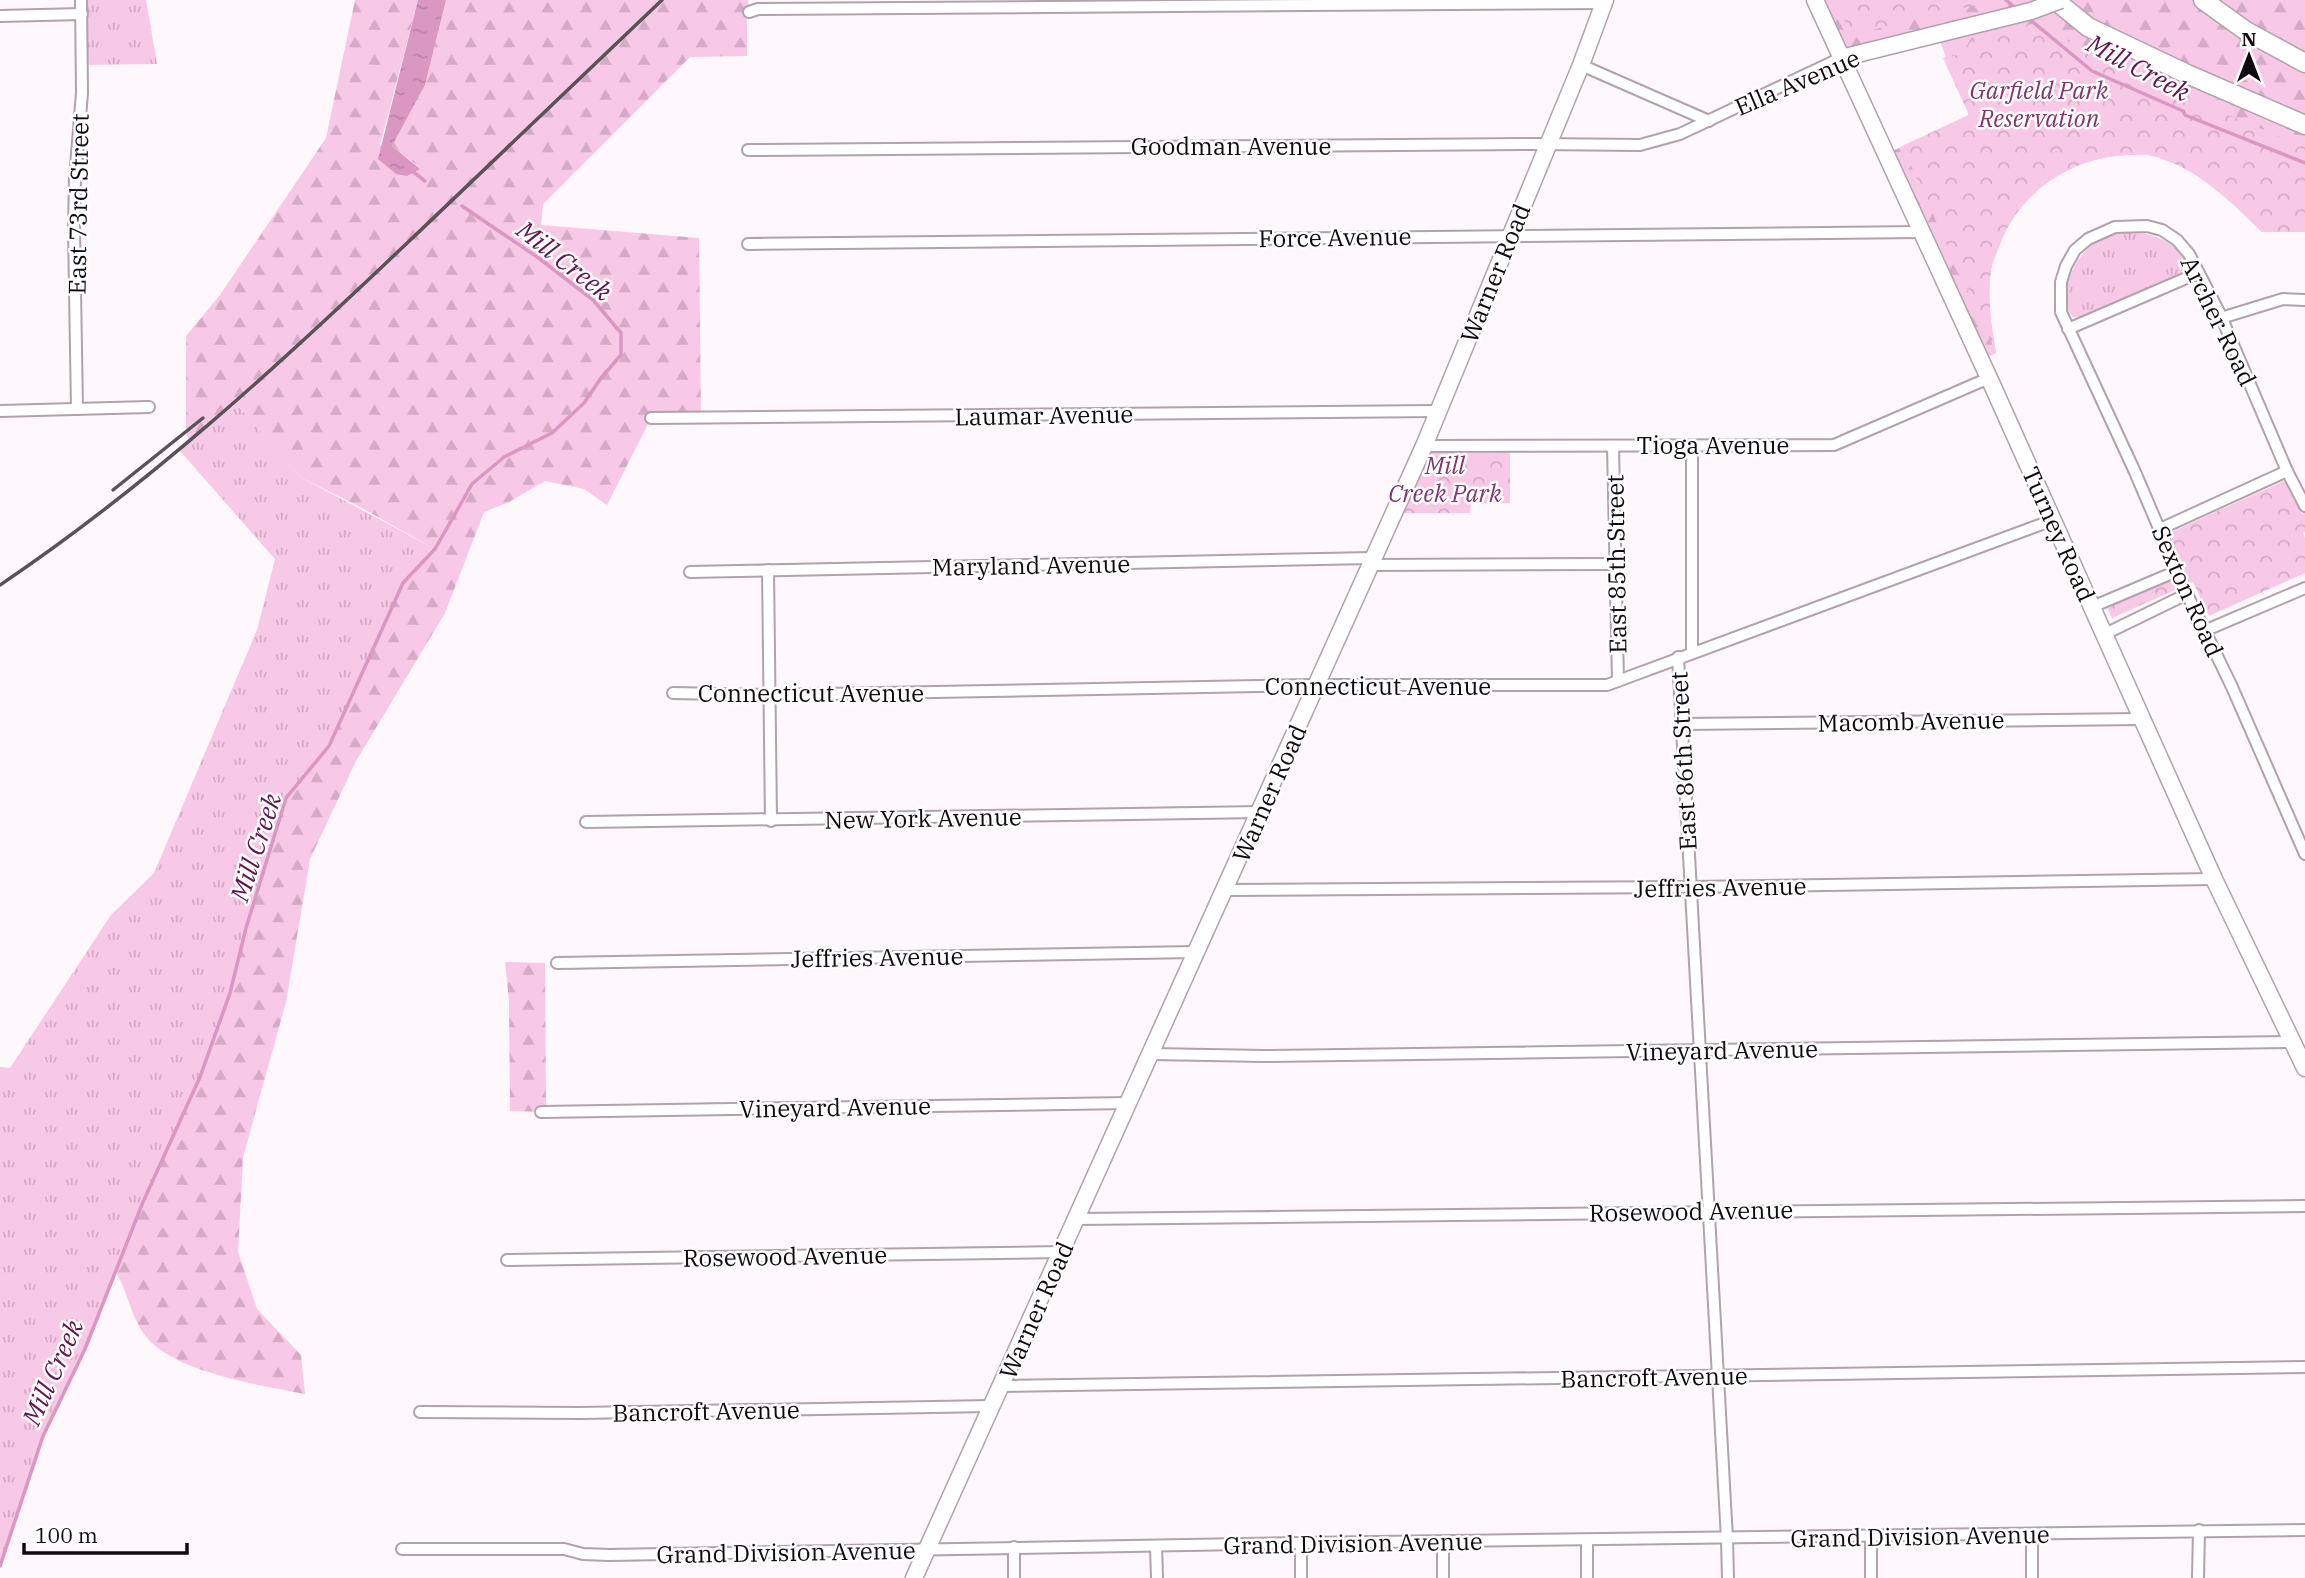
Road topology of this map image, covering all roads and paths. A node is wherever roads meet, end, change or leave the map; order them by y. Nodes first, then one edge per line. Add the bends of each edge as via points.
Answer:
1 (81, 0) edge
2 (1815, 0) edge
3 (2055, 0) edge
4 (2061, 0) edge
5 (2203, 0) edge
6 (1605, 2) edge
7 (749, 12) dead end
8 (82, 14) junction
9 (0, 16) edge
10 (1841, 58) junction
11 (2305, 63) edge
12 (1581, 65) junction
13 (1709, 121) junction
14 (2305, 125) edge
15 (1548, 144) junction
16 (748, 150) dead end
17 (1921, 232) junction
18 (1512, 235) junction
19 (748, 244) dead end
20 (2198, 273) junction
21 (2305, 300) edge
22 (2221, 318) junction
23 (2068, 329) junction
24 (1989, 378) junction
25 (149, 408) dead end
26 (78, 409) junction
27 (0, 411) edge
28 (1437, 411) junction
29 (652, 418) dead end
30 (1424, 446) junction
31 (1613, 446) junction
32 (1692, 447) junction
33 (2287, 471) junction
34 (2305, 506) edge
35 (2053, 520) junction
36 (2160, 529) junction
37 (1371, 562) junction
38 (1616, 564) junction
39 (768, 570) junction
40 (2177, 571) junction
41 (690, 572) dead end
42 (2305, 588) edge
43 (2187, 594) junction
44 (2092, 607) junction
45 (2204, 631) junction
46 (2105, 634) junction
47 (1692, 652) junction
48 (1678, 657) junction
49 (1618, 681) junction
50 (1318, 685) junction
51 (673, 693) dead end
52 (769, 695) junction
53 (2141, 719) junction
54 (1682, 724) junction
55 (1261, 812) junction
56 (771, 821) junction
57 (586, 822) dead end
58 (2305, 854) edge
59 (2214, 879) junction
60 (1690, 887) junction
61 (1226, 890) junction
62 (1196, 951) junction
63 (557, 962) dead end
64 (2293, 1042) junction
65 (1699, 1051) junction
66 (1151, 1054) junction
67 (2305, 1068) edge
68 (1129, 1103) junction
69 (541, 1112) dead end
70 (2305, 1206) edge
71 (1708, 1211) junction
72 (1077, 1219) junction
73 (1062, 1252) junction
74 (507, 1260) dead end
75 (2305, 1367) edge
76 (1718, 1376) junction
77 (1002, 1386) junction
78 (991, 1406) junction
79 (420, 1412) dead end
80 (2199, 1530) junction
81 (2305, 1530) edge
82 (1871, 1535) junction
83 (2032, 1535) junction
84 (1727, 1539) junction
85 (1587, 1540) junction
86 (1301, 1542) junction
87 (1443, 1542) junction
88 (1156, 1546) junction
89 (1014, 1547) junction
90 (402, 1549) dead end
91 (927, 1549) junction
92 (914, 1578) edge
93 (1014, 1578) edge
94 (1157, 1578) edge
95 (1301, 1578) edge
96 (1443, 1578) edge
97 (1587, 1578) edge
98 (1728, 1578) edge
99 (1871, 1578) edge
100 (2032, 1578) edge
101 (2198, 1578) edge

1 - 8 street, East 73rd Street
2 - 10 main road, Turney Road
3 - 14 main road via 2088,27
4 - 10 main road, Ella Avenue, bridge
5 - 11 main road via 2246,31
6 - 7 street
6 - 12 main road, Warner Road
8 - 9 street
8 - 26 street, East 73rd Street via 75,191
10 - 13 street, Ella Avenue
10 - 17 main road, Turney Road
12 - 13 street, Ella Avenue
12 - 15 main road, Warner Road
13 - 15 street, Goodman Avenue via 1640,145
15 - 16 street, Goodman Avenue
15 - 18 main road, Warner Road
17 - 18 street, Force Avenue
17 - 24 main road, Turney Road
18 - 19 street, Force Avenue
18 - 28 main road, Warner Road
20 - 22 street, Archer Road
20 - 23 street
20 - 23 street, Archer Road via 2183,247 2162,230 2131,225 2100,232 2075,250 2061,282 2061,312
21 - 22 street via 2283,299
22 - 33 street, Archer Road
23 - 36 street, Sexton Road
24 - 32 street, Tioga Avenue via 1834,445
24 - 35 main road, Turney Road
25 - 26 street
26 - 27 street
28 - 29 street, Laumar Avenue
28 - 30 main road, Warner Road
30 - 31 street, Tioga Avenue
30 - 37 main road, Warner Road
31 - 32 street, Tioga Avenue
31 - 38 street, East 85th Street
32 - 47 street, East 86th Street
33 - 34 street, Archer Road
33 - 36 street
35 - 44 main road, Turney Road
35 - 47 street, Connecticut Avenue
36 - 40 street, Sexton Road
37 - 38 street, Maryland Avenue
37 - 39 street, Maryland Avenue
37 - 50 main road, Warner Road
38 - 49 street, East 85th Street
39 - 41 street, Maryland Avenue
39 - 52 street
40 - 43 street, Sexton Road
40 - 44 street
42 - 45 street
43 - 45 street, Sexton Road
43 - 46 street
44 - 46 main road, Turney Road
45 - 58 street, Sexton Road
46 - 53 main road, Turney Road
47 - 48 street, Connecticut Avenue
48 - 49 street, Connecticut Avenue
48 - 54 street, East 86th Street
49 - 50 street, Connecticut Avenue via 1607,685
50 - 52 street, Connecticut Avenue
50 - 55 main road, Warner Road
51 - 52 street, Connecticut Avenue
52 - 56 street
53 - 54 street, Macomb Avenue
53 - 59 main road, Turney Road
54 - 60 street, East 86th Street
55 - 56 street, New York Avenue
55 - 61 main road, Warner Road
56 - 57 street, New York Avenue
59 - 60 street, Jeffries Avenue
59 - 64 main road, Turney Road
60 - 61 street, Jeffries Avenue
60 - 65 street, East 86th Street
61 - 62 main road, Warner Road
62 - 63 street, Jeffries Avenue
62 - 66 main road, Warner Road
64 - 65 street, Vineyard Avenue
64 - 67 main road, Turney Road
65 - 66 street, Vineyard Avenue
65 - 71 street, East 86th Street
66 - 68 main road, Warner Road
68 - 69 street, Vineyard Avenue
68 - 72 main road, Warner Road
70 - 71 street, Rosewood Avenue
71 - 72 street, Rosewood Avenue
71 - 76 street, East 86th Street
72 - 73 main road, Warner Road
73 - 74 street, Rosewood Avenue
73 - 77 main road, Warner Road
75 - 76 street, Bancroft Avenue
76 - 77 street, Bancroft Avenue
76 - 84 street, East 86th Street
77 - 78 main road, Warner Road
78 - 79 street, Bancroft Avenue
78 - 91 main road, Warner Road
80 - 81 street, Grand Division Avenue
80 - 83 street, Grand Division Avenue
80 - 101 street
82 - 83 street, Grand Division Avenue
82 - 84 street, Grand Division Avenue
82 - 99 street
83 - 100 street
84 - 85 street, Grand Division Avenue
84 - 98 street, East 86th Street
85 - 87 street, Grand Division Avenue
85 - 97 street
86 - 87 street, Grand Division Avenue
86 - 88 street, Grand Division Avenue
86 - 95 street
87 - 96 street
88 - 89 street, Grand Division Avenue
88 - 94 street
89 - 91 street, Grand Division Avenue
89 - 93 street
90 - 91 street, Grand Division Avenue via 564,1549 609,1555
91 - 92 main road, Warner Road

